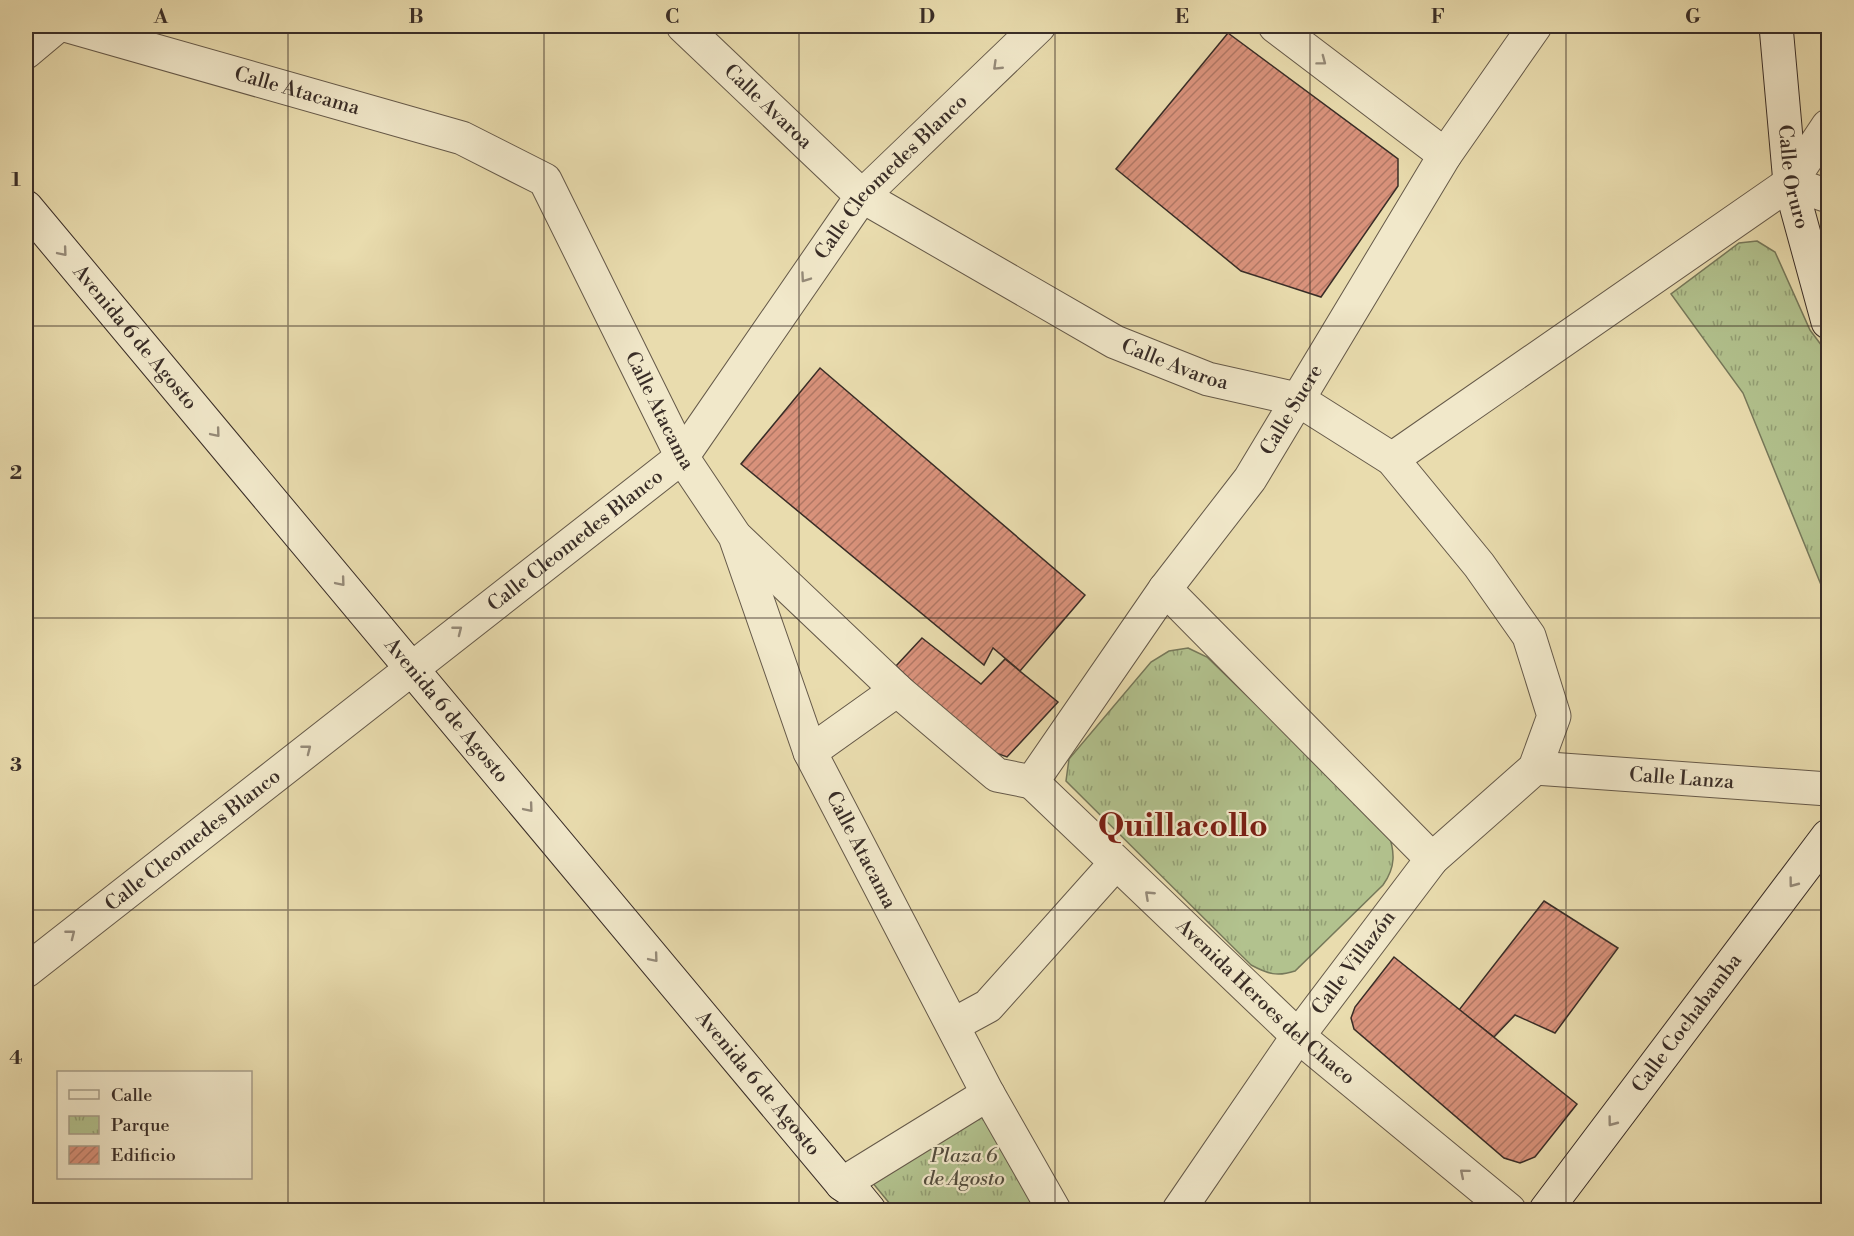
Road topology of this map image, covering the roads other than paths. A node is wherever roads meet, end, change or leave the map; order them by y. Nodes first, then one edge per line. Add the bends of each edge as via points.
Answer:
1 (57, 26) edge
2 (68, 26) edge
3 (683, 26) edge
4 (1039, 26) edge
5 (1275, 26) edge
6 (1535, 26) edge
7 (1776, 26) edge
8 (26, 52) edge
9 (1828, 126) edge
10 (1445, 155) junction
11 (1790, 183) junction
12 (862, 196) junction
13 (1828, 196) edge
14 (26, 207) edge
15 (1828, 322) edge
16 (1297, 399) junction
17 (682, 457) junction
18 (1392, 459) junction
19 (735, 536) junction
20 (1165, 589) junction
21 (411, 666) junction
22 (897, 690) junction
23 (810, 752) junction
24 (1535, 768) junction
25 (1032, 782) junction
26 (1828, 789) edge
27 (1828, 836) edge
28 (1432, 859) junction
29 (1115, 864) junction
30 (26, 971) edge
31 (953, 1025) junction
32 (1298, 1036) junction
33 (988, 1094) junction
34 (850, 1200) edge
35 (1054, 1210) edge
36 (1179, 1210) edge
37 (1509, 1210) edge
38 (1546, 1210) edge

1 - 8 street
2 - 17 street, Calle Atacama via 462,138 545,180
3 - 12 street, Calle Avaroa
4 -> 12 street, Calle Cleomedes Blanco
5 -> 10 street
6 - 10 street, Calle Sucre
7 - 11 street, Calle Oruro
9 - 11 street
10 - 16 street, Calle Sucre
11 - 13 street
11 - 15 street, Calle Oruro
11 - 18 street
12 - 16 street, Calle Avaroa via 1115,342 1208,379
12 -> 17 street, Calle Cleomedes Blanco
14 -> 21 street, Avenida 6 de Agosto
16 - 18 street, Calle Avaroa
16 - 20 street, Calle Sucre via 1250,479
17 - 19 street, Calle Atacama
21 -> 17 street, Calle Cleomedes Blanco
18 - 24 street, Calle Avaroa via 1479,565 1529,636 1554,716
19 - 22 street
19 - 23 street, Calle Atacama
20 - 25 street, Calle Sucre
20 - 28 street
30 -> 21 street, Calle Cleomedes Blanco
21 -> 34 street, Avenida 6 de Agosto
22 - 23 street
22 - 25 street via 997,775
23 - 31 street, Calle Atacama
24 - 26 street, Calle Lanza
24 - 28 street, Calle Villazón
25 - 29 street, Avenida Heroes del Chaco
27 -> 38 street, Calle Cochabamba
28 - 32 street, Calle Villazón
29 - 31 street via 988,1006
32 -> 29 street, Avenida Heroes del Chaco
31 - 33 street, Calle Atacama
32 - 36 street, Calle Villazón
37 -> 32 street, Avenida Heroes del Chaco
33 - 34 street
33 - 35 street, Calle Atacama

